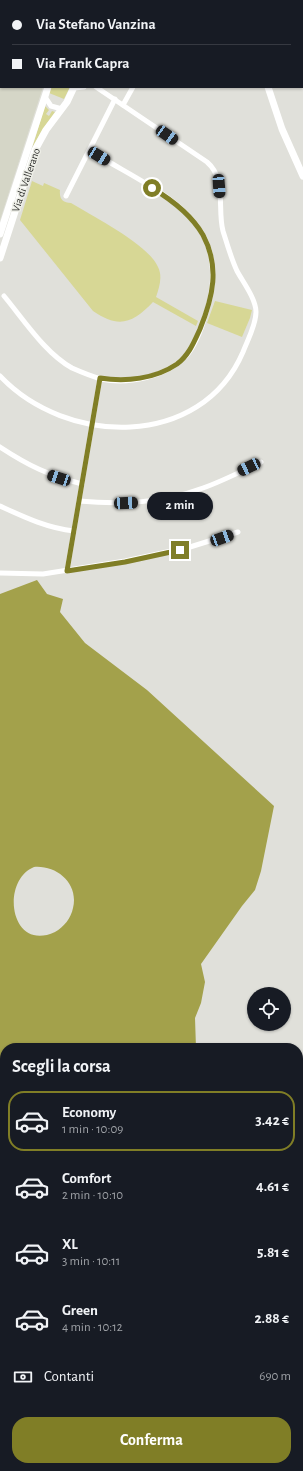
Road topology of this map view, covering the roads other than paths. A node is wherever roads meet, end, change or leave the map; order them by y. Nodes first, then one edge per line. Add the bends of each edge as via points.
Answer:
1 (48, 88) edge
2 (74, 88) edge
3 (98, 88) edge
4 (132, 88) edge
5 (268, 88) edge
6 (45, 97) junction
7 (115, 99) junction
8 (123, 105) junction
9 (62, 109) junction
10 (99, 156) dead end
11 (303, 176) edge
12 (66, 196) dead end
13 (0, 234) edge
14 (0, 258) edge
15 (4, 296) dead end
16 (0, 376) edge
17 (100, 378) junction
18 (92, 425) junction
19 (0, 447) edge
20 (261, 462) dead end
21 (82, 484) junction
22 (79, 501) junction
23 (0, 506) edge
24 (74, 531) junction
25 (238, 532) dead end
26 (67, 571) junction
27 (0, 573) edge

1 - 6 street, Via di Vallerano
2 - 9 street, Via di Vallerano
3 - 7 street
4 - 8 street
5 - 11 street via 282,129
6 - 9 street via 52,106
6 - 13 street, Via di Vallerano
7 - 8 street
7 - 12 street
8 - 18 street via 213,168 218,182 224,234 256,313 235,368 221,386 204,401 178,415 150,424 118,428
9 - 14 street, Via di Vallerano via 35,150
10 - 17 street via 165,196 186,213 205,240 213,280 212,295 204,318 192,347 181,361 170,368 146,376 121,380
15 - 17 street via 58,359
16 - 18 street via 41,408
17 - 18 street
18 - 21 street
19 - 21 street via 41,471
20 - 22 street via 204,488 171,498 126,503
21 - 22 street
22 - 24 street
23 - 24 street via 46,525
24 - 26 street
25 - 26 street via 158,555
26 - 27 street via 37,575

